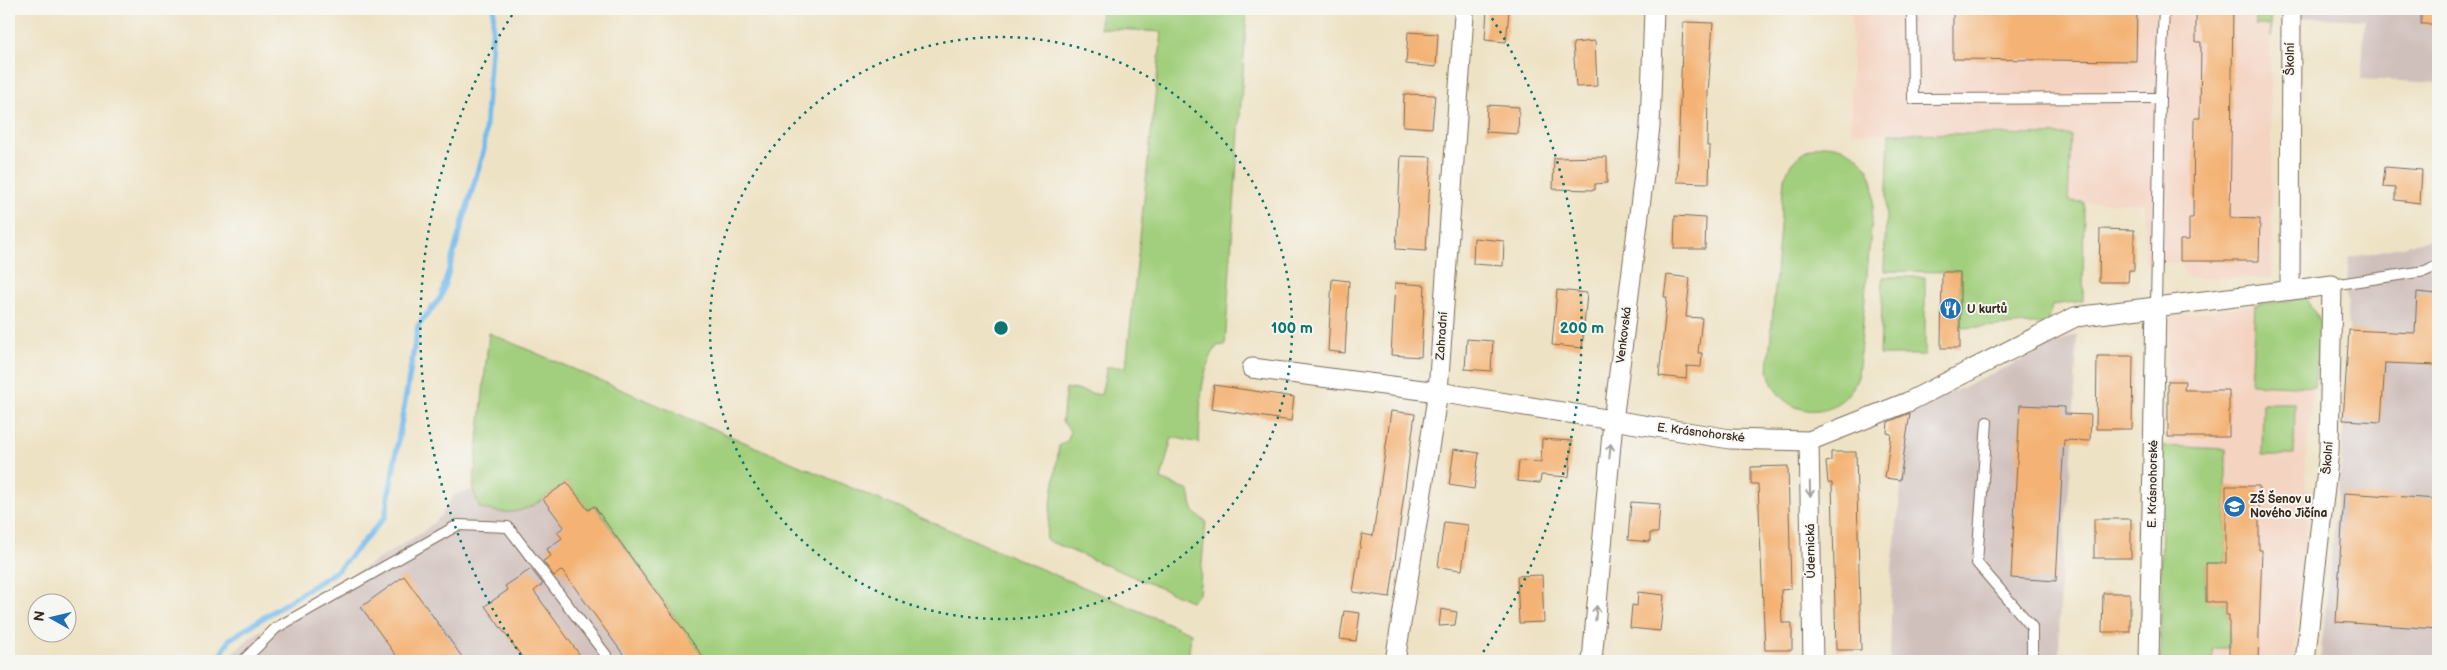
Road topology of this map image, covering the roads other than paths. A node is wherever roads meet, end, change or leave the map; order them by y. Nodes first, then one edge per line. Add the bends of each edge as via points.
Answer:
1 (1463, 9) edge
2 (1654, 9) edge
3 (1912, 9) edge
4 (2164, 9) edge
5 (2290, 9) edge
6 (2160, 98) junction
7 (2438, 266) edge
8 (2332, 284) junction
9 (2290, 290) junction
10 (2156, 306) junction
11 (1252, 368) dead end
12 (1438, 392) junction
13 (1613, 421) junction
14 (1987, 422) dead end
15 (1809, 441) junction
16 (606, 655) dead end
17 (243, 661) edge
18 (1395, 661) edge
19 (1592, 661) edge
20 (1813, 661) edge
21 (2032, 661) edge
22 (2149, 661) edge
23 (2305, 661) edge

1 - 12 street, Zahradní
2 - 13 street, Venkovská via 1650,127
3 - 6 lane via 1913,99
4 - 6 lane
5 - 9 street, Školní
6 - 10 lane
7 - 8 lane via 2425,271
8 - 9 street, E. Krásnohorské
8 - 23 street, Školní via 2329,452
9 - 10 street, E. Krásnohorské
10 - 15 street, E. Krásnohorské via 2075,317 1908,402
10 - 22 street, E. Krásnohorské
11 - 12 street, E. Krásnohorské
12 - 13 street, E. Krásnohorské
12 - 18 street, Zahradní
13 - 15 street, E. Krásnohorské via 1730,439
19 -> 13 street, Venkovská
14 - 21 lane via 1977,563 2032,628
15 -> 20 street, Údernická
16 - 17 lane via 508,527 458,525 276,628

